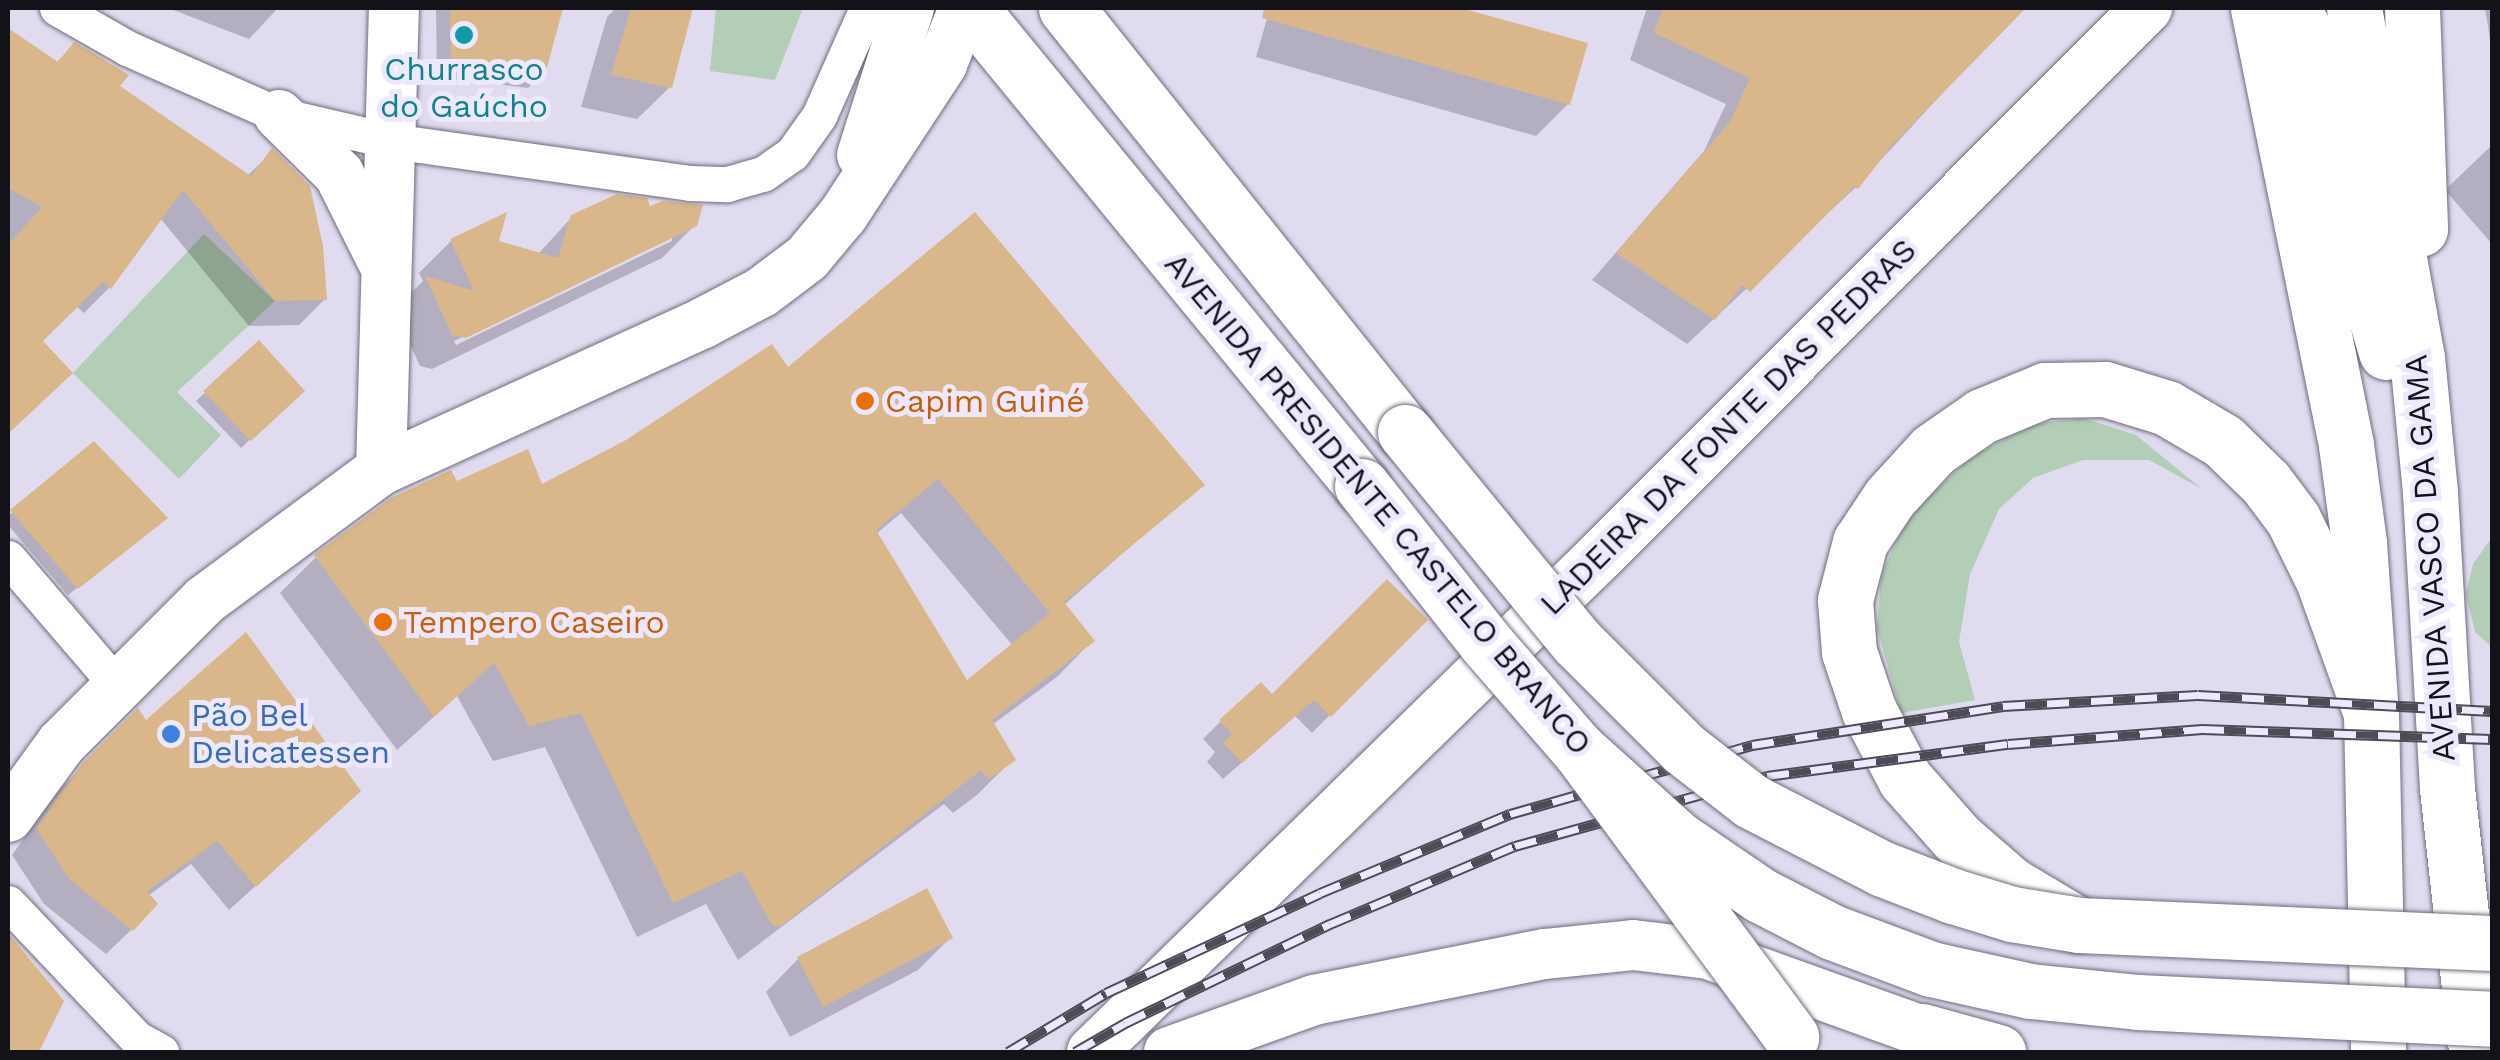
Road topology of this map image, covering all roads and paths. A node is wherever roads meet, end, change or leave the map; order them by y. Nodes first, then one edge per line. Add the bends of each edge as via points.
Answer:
1 (57, 8) edge
2 (394, 8) edge
3 (967, 8) edge
4 (1066, 8) edge
5 (2147, 8) edge
6 (2258, 8) edge
7 (2289, 8) edge
8 (2354, 8) edge
9 (2412, 8) edge
10 (891, 18) edge
11 (279, 115) junction
12 (391, 141) junction
13 (842, 215) junction
14 (386, 268) junction
15 (2416, 357) junction
16 (381, 470) junction
17 (2430, 494) junction
18 (8, 558) edge
19 (116, 684) junction
20 (2370, 713) junction
21 (1578, 750) junction
22 (8, 817) edge
23 (8, 904) edge
24 (2079, 925) junction
25 (2492, 944) edge
26 (2492, 1019) edge
27 (1937, 1042) edge
28 (1796, 1045) edge
29 (161, 1052) edge
30 (1092, 1052) edge
31 (1170, 1052) edge
32 (1998, 1052) edge
33 (2378, 1052) edge
34 (2476, 1052) edge

1 - 11 street via 127,48
2 - 12 main road
3 - 13 main road via 942,64
3 - 21 main road, AVENIDA PRESIDENTE CASTELO BRANCO, bridge
4 - 24 main road, AVENIDA PRESIDENTE CASTELO BRANCO, bridge via 1588,654 1684,750 1751,800 1918,883 2012,914
5 - 30 main road, LADEIRA DA FONTE DAS PEDRAS via 1602,555
6 - 20 main road via 2346,444
7 - 17 main road via 2306,40 2344,209
8 - 15 main road, AVENIDA VASCO DA GAMA
9 - 15 main road via 2421,182
10 - 12 street via 792,154 763,174 727,184
10 - 13 main road
11 - 12 street
11 - 14 main road via 339,174
12 - 14 main road
13 - 16 main road via 808,258 762,292
14 - 16 main road
15 - 17 main road, AVENIDA VASCO DA GAMA
16 - 19 main road via 204,600
17 - 34 main road, AVENIDA VASCO DA GAMA via 2447,788
18 - 19 street
19 - 22 main road
20 - 24 main road via 2323,580 2293,520 2223,442 2167,408 2105,389 2045,390 1982,416 1933,450 1890,496 1860,542 1846,600 1848,652 1869,711 1906,779 1958,839 2010,884
20 - 33 main road
21 - 26 main road, AVENIDA PRESIDENTE CASTELO BRANCO, bridge via 1678,840 1760,895 1931,970 2030,991 2138,1002
21 - 28 main road, bridge
23 - 29 street via 136,1038
24 - 25 main road, AVENIDA PRESIDENTE CASTELO BRANCO, bridge
27 - 31 main road via 1708,954 1633,946 1545,954 1314,1000
27 - 32 main road

